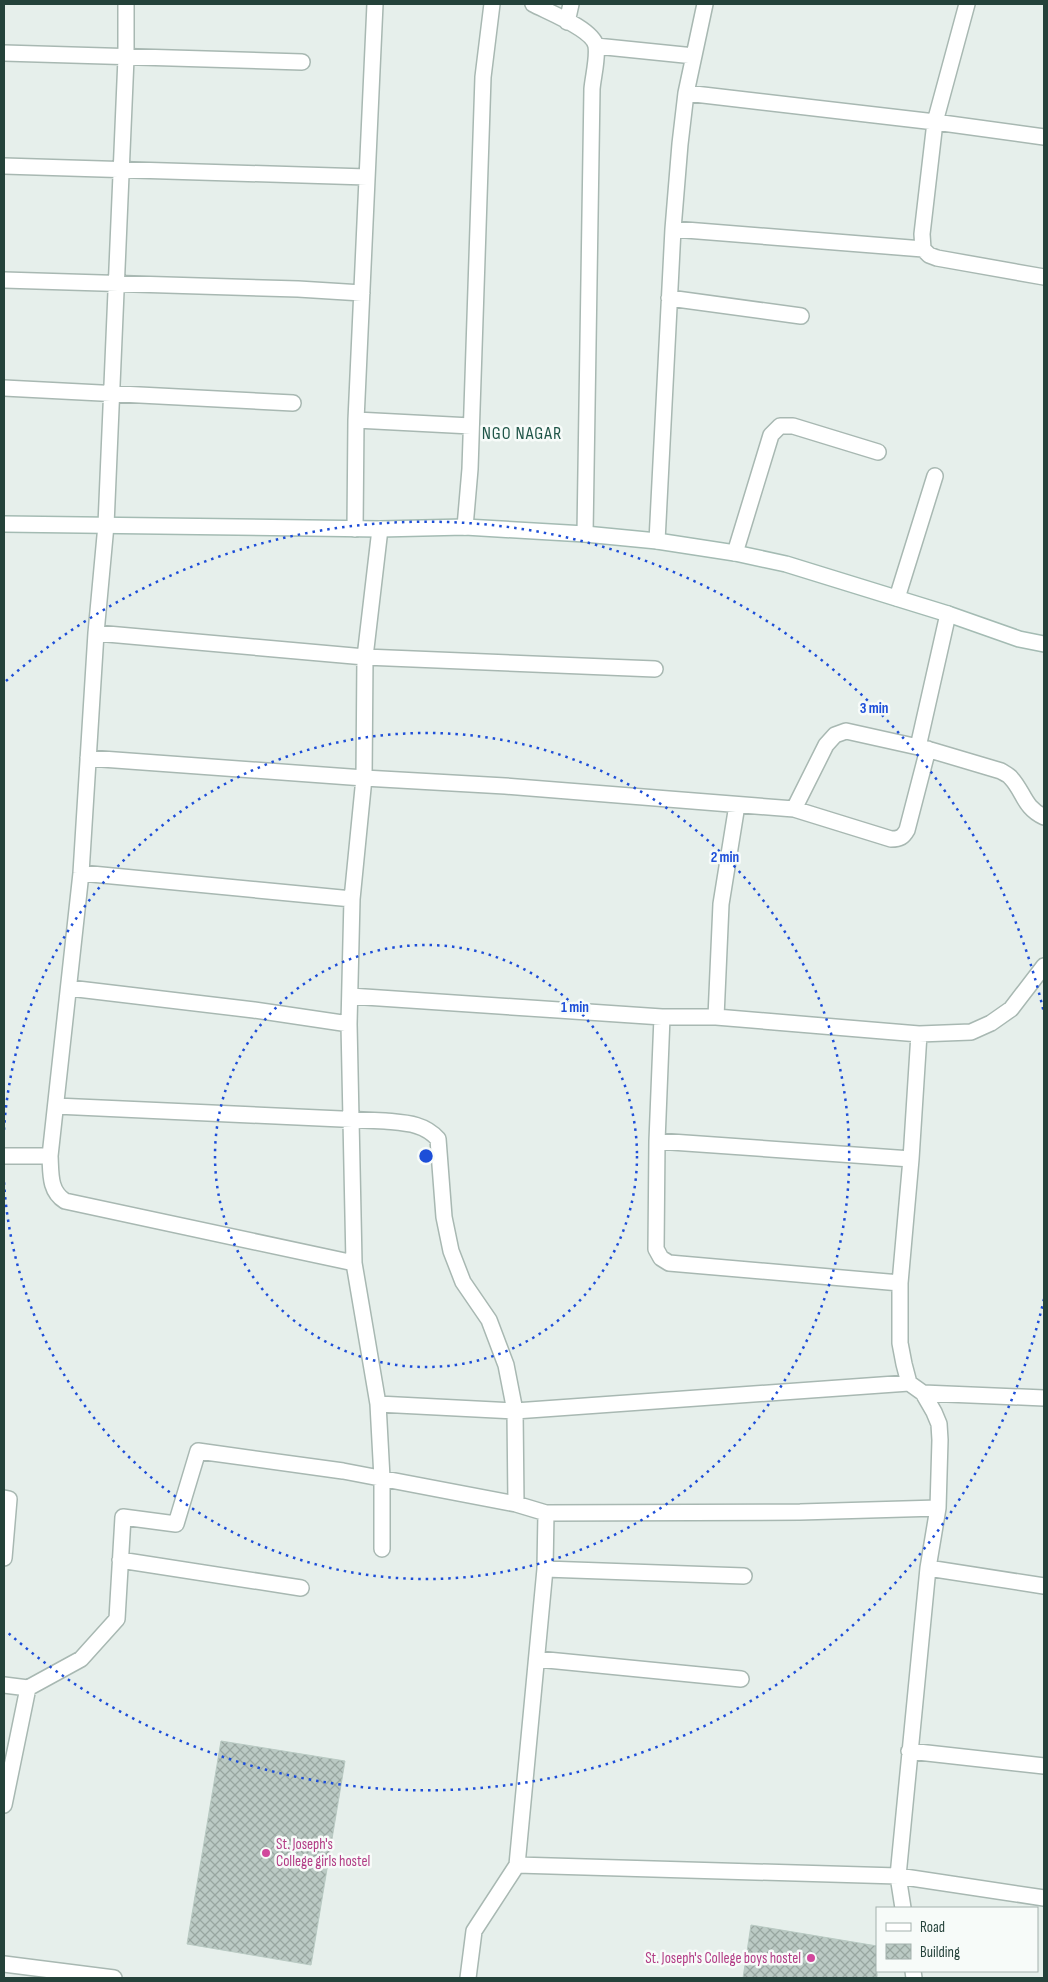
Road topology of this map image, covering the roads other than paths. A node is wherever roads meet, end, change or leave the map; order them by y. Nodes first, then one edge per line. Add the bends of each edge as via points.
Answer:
1 (126, 4) edge
2 (375, 4) edge
3 (492, 4) edge
4 (532, 4) edge
5 (571, 4) edge
6 (705, 4) edge
7 (968, 4) edge
8 (567, 22) junction
9 (596, 46) junction
10 (4, 53) edge
11 (694, 56) junction
12 (126, 58) junction
13 (302, 62) dead end
14 (686, 93) junction
15 (935, 122) junction
16 (1044, 137) edge
17 (4, 166) edge
18 (120, 169) junction
19 (367, 177) junction
20 (673, 229) junction
21 (923, 249) junction
22 (1044, 277) edge
23 (4, 280) edge
24 (116, 282) junction
25 (362, 293) junction
26 (670, 298) junction
27 (802, 316) dead end
28 (4, 388) edge
29 (112, 394) junction
30 (292, 403) dead end
31 (356, 420) junction
32 (471, 426) junction
33 (878, 452) dead end
34 (935, 476) dead end
35 (4, 524) edge
36 (106, 525) junction
37 (466, 527) junction
38 (356, 529) junction
39 (380, 529) junction
40 (585, 534) junction
41 (657, 541) junction
42 (735, 553) junction
43 (897, 598) junction
44 (948, 614) junction
45 (96, 633) junction
46 (1044, 644) edge
47 (365, 657) junction
48 (655, 669) dead end
49 (923, 748) junction
50 (88, 758) junction
51 (364, 778) junction
52 (736, 805) junction
53 (794, 809) junction
54 (1044, 817) edge
55 (81, 873) junction
56 (352, 899) junction
57 (1044, 966) edge
58 (68, 988) junction
59 (350, 996) junction
60 (662, 1017) junction
61 (716, 1017) junction
62 (349, 1024) junction
63 (918, 1034) junction
64 (56, 1106) junction
65 (350, 1119) junction
66 (657, 1141) junction
67 (4, 1156) edge
68 (50, 1156) junction
69 (911, 1159) junction
70 (354, 1263) junction
71 (900, 1283) junction
72 (909, 1383) junction
73 (922, 1394) junction
74 (1044, 1398) edge
75 (378, 1404) junction
76 (515, 1411) junction
77 (382, 1478) junction
78 (7, 1499) edge
79 (516, 1504) junction
80 (938, 1508) junction
81 (546, 1513) junction
82 (382, 1549) dead end
83 (4, 1558) edge
84 (120, 1560) junction
85 (928, 1568) junction
86 (545, 1569) junction
87 (744, 1576) dead end
88 (1044, 1586) edge
89 (301, 1588) dead end
90 (536, 1659) junction
91 (741, 1679) dead end
92 (4, 1685) edge
93 (28, 1688) junction
94 (910, 1751) junction
95 (1044, 1766) edge
96 (4, 1798) edge
97 (517, 1864) junction
98 (898, 1876) junction
99 (1044, 1898) edge
100 (903, 1907) edge
101 (4, 1964) edge
102 (114, 1978) edge
103 (468, 1978) edge

1 - 12 street
2 - 19 street
3 - 32 street via 483,77
4 - 8 street
5 - 8 street
6 - 11 street
7 - 15 street
8 - 9 street via 590,35
9 - 11 street
9 - 40 street via 592,89
10 - 12 street
11 - 14 street
12 - 13 street
12 - 18 street
14 - 15 street
14 - 20 street
15 - 16 street
15 - 21 street
17 - 18 street
18 - 19 street
18 - 24 street
19 - 25 street
20 - 21 street
20 - 26 street
21 - 22 street via 937,258
23 - 24 street
24 - 25 street
24 - 29 street
25 - 31 street
26 - 27 street
26 - 41 street
28 - 29 street
29 - 30 street
29 - 36 street
31 - 32 street
31 - 38 street
32 - 37 street
33 - 42 street via 793,426 780,426 771,435
34 - 43 street
35 - 36 street
36 - 38 street
36 - 45 street
37 - 39 street
37 - 40 street
38 - 39 street
39 - 47 street
40 - 41 street
41 - 42 street
42 - 43 street via 786,564
43 - 44 street
44 - 46 street via 1019,639
44 - 49 street
45 - 47 street
45 - 50 street
47 - 48 street
47 - 51 street
49 - 53 street via 846,731 835,734
49 - 53 street via 908,830 899,839
49 - 54 street via 1001,771 1011,778 1026,803
50 - 51 street
50 - 55 street
51 - 52 street
51 - 56 street
52 - 53 street
52 - 61 street via 721,904
55 - 56 street
55 - 58 street
56 - 59 street
57 - 63 street via 1010,1009 991,1023 971,1032
58 - 62 street
58 - 64 street
59 - 60 street
59 - 62 street
60 - 61 street
60 - 66 street
61 - 63 street
62 - 65 street
63 - 69 street
64 - 65 street
64 - 68 street
65 - 70 street
65 - 76 street via 414,1124 426,1128 438,1139 444,1217 451,1250 463,1282 489,1320 506,1365
66 - 69 street
66 - 71 street via 656,1249 669,1263
67 - 68 street
68 - 70 street via 51,1182 56,1196 65,1201
69 - 71 street
70 - 75 street
71 - 72 street via 900,1343
72 - 73 street
72 - 76 street
73 - 74 street
73 - 80 street via 939,1424
75 - 76 street
75 - 77 street
76 - 79 street
77 - 79 street
77 - 82 street
77 - 84 street via 198,1451 176,1524 123,1517
78 - 83 street
79 - 81 street
80 - 81 street
80 - 85 street
81 - 86 street
84 - 89 street
84 - 93 street via 117,1620 81,1659
85 - 88 street
85 - 94 street
86 - 87 street
86 - 90 street
90 - 91 street
90 - 97 street
92 - 93 street
93 - 96 street
94 - 95 street
94 - 98 street
97 - 98 street
97 - 103 street via 474,1931
98 - 99 street
98 - 100 street
101 - 102 street

